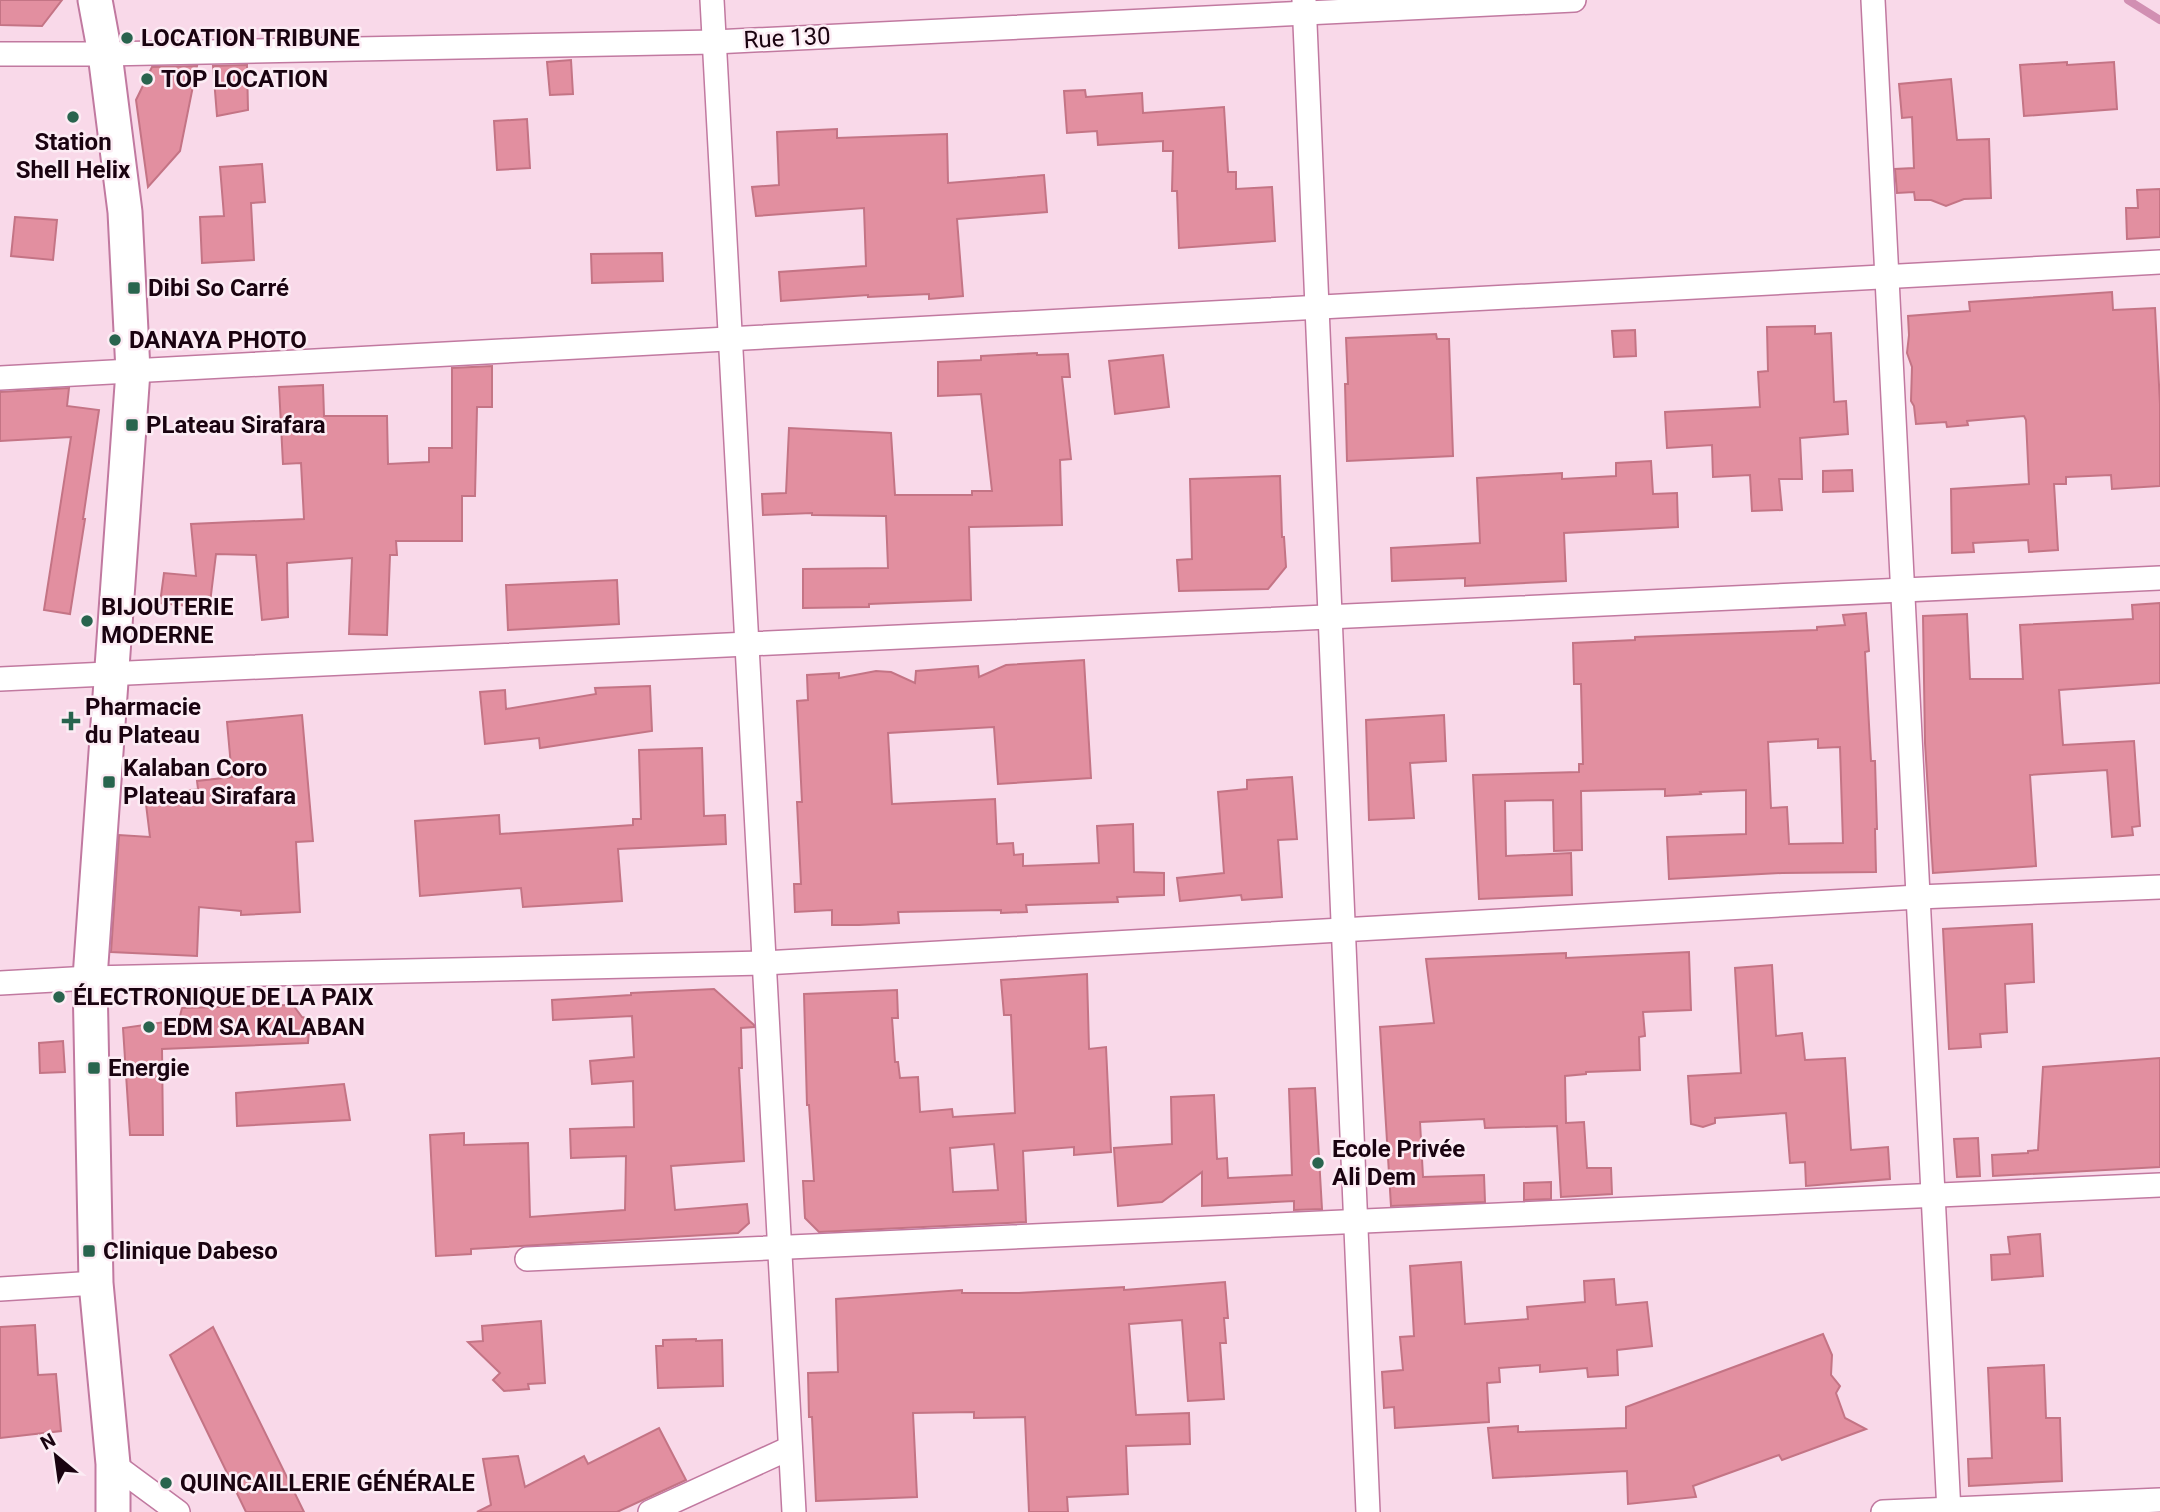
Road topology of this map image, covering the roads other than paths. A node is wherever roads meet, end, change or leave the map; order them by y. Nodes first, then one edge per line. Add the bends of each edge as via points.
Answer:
1 (95, 0) edge
2 (712, 0) edge
3 (1574, 0) edge
4 (1873, 0) edge
5 (1304, 6) edge
6 (714, 42) junction
7 (0, 54) edge
8 (105, 54) junction
9 (2160, 262) edge
10 (1887, 276) junction
11 (1317, 307) junction
12 (730, 339) junction
13 (133, 371) junction
14 (0, 379) edge
15 (2160, 579) edge
16 (1902, 590) junction
17 (1330, 617) junction
18 (747, 643) junction
19 (111, 673) junction
20 (0, 679) edge
21 (2160, 887) edge
22 (1918, 897) junction
23 (1343, 929) junction
24 (764, 963) junction
25 (90, 978) junction
26 (0, 983) edge
27 (2160, 1185) edge
28 (1933, 1195) junction
29 (1355, 1221) junction
30 (779, 1247) junction
31 (527, 1259) dead end
32 (96, 1283) junction
33 (0, 1289) edge
34 (790, 1448) junction
35 (113, 1464) junction
36 (2160, 1500) edge
37 (1949, 1511) edge
38 (113, 1512) edge
39 (178, 1512) edge
40 (650, 1512) edge
41 (794, 1512) edge
42 (1367, 1512) edge
43 (1883, 1512) edge

1 - 8 main road
2 - 6 street
3 - 5 street, Rue 130
4 - 10 street
5 - 6 street, Rue 130
5 - 11 street
6 - 8 street, Rue 130
6 - 12 street
7 - 8 street, Rue 130
8 - 13 main road via 125,212
9 - 10 street
10 - 11 street
10 - 16 street
11 - 12 street
11 - 17 street
12 - 13 street
12 - 18 street
13 - 14 street
13 - 19 main road
15 - 16 street
16 - 17 street
16 - 22 street
17 - 18 street
17 - 23 street
18 - 19 street
18 - 24 street
19 - 20 street
19 - 25 main road
21 - 22 street
22 - 23 street
22 - 28 street
23 - 24 street
23 - 29 street
24 - 25 street
24 - 30 street
25 - 26 street
25 - 32 main road
27 - 28 street
28 - 29 street
28 - 37 street
29 - 30 street
29 - 42 street
30 - 31 street
30 - 34 street
32 - 33 street
32 - 35 main road
34 - 40 street
34 - 41 street
35 - 38 main road
35 - 39 street
36 - 37 street
37 - 43 street

